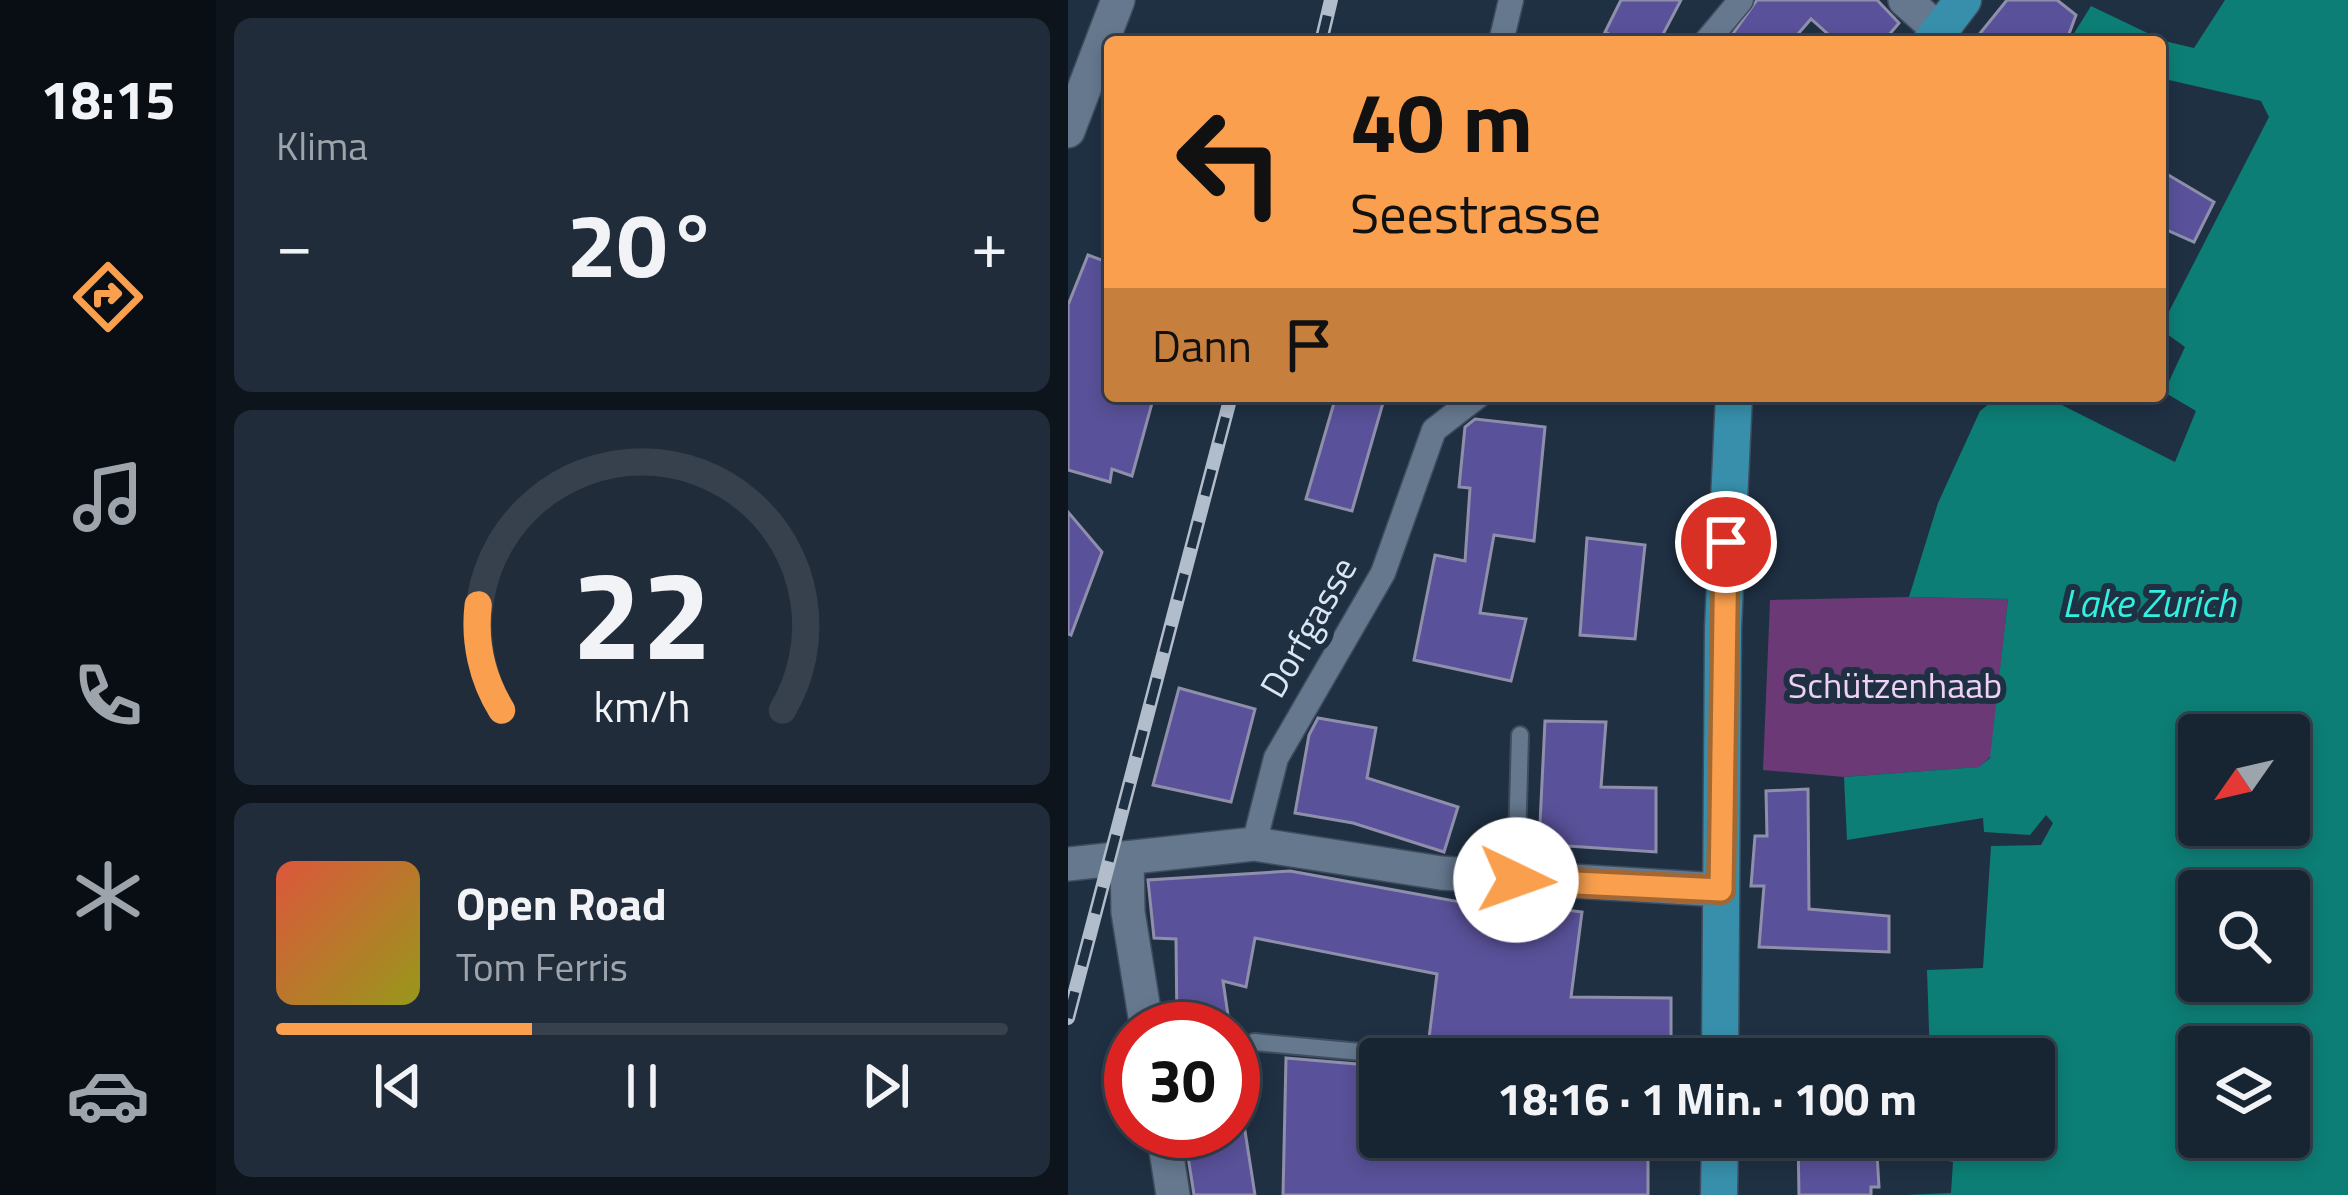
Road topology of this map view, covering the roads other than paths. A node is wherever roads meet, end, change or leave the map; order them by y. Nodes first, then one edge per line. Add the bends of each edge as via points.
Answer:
1 (1118, 0) edge
2 (1511, 0) edge
3 (1741, 0) edge
4 (1905, 0) edge
5 (1963, 0) edge
6 (1104, 36) edge
7 (1502, 36) edge
8 (1711, 36) edge
9 (1935, 36) edge
10 (1937, 36) edge
11 (1104, 37) edge
12 (1068, 131) edge
13 (1437, 402) edge
14 (1470, 402) edge
15 (1734, 402) edge
16 (1433, 430) junction
17 (1520, 735) dead end
18 (1254, 844) junction
19 (1127, 858) junction
20 (1068, 864) edge
21 (1516, 880) junction
22 (1721, 890) junction
23 (1143, 1002) edge
24 (1720, 1038) edge
25 (1260, 1042) edge
26 (1359, 1049) edge
27 (1167, 1158) edge
28 (1720, 1158) edge
29 (1173, 1195) edge
30 (1719, 1195) edge

1 - 6 street
2 - 7 street
3 - 8 street
4 - 9 street
5 - 10 main road
11 - 12 street
13 - 16 street, Dorfgasse
14 - 16 street
15 - 22 main road
16 - 18 street, Dorfgasse via 1383,574 1276,758
17 - 21 lane
18 - 19 street
18 - 21 street
19 - 20 street
19 - 23 street
21 - 22 street
22 - 24 main road
25 - 26 lane
27 - 29 street
28 - 30 main road

